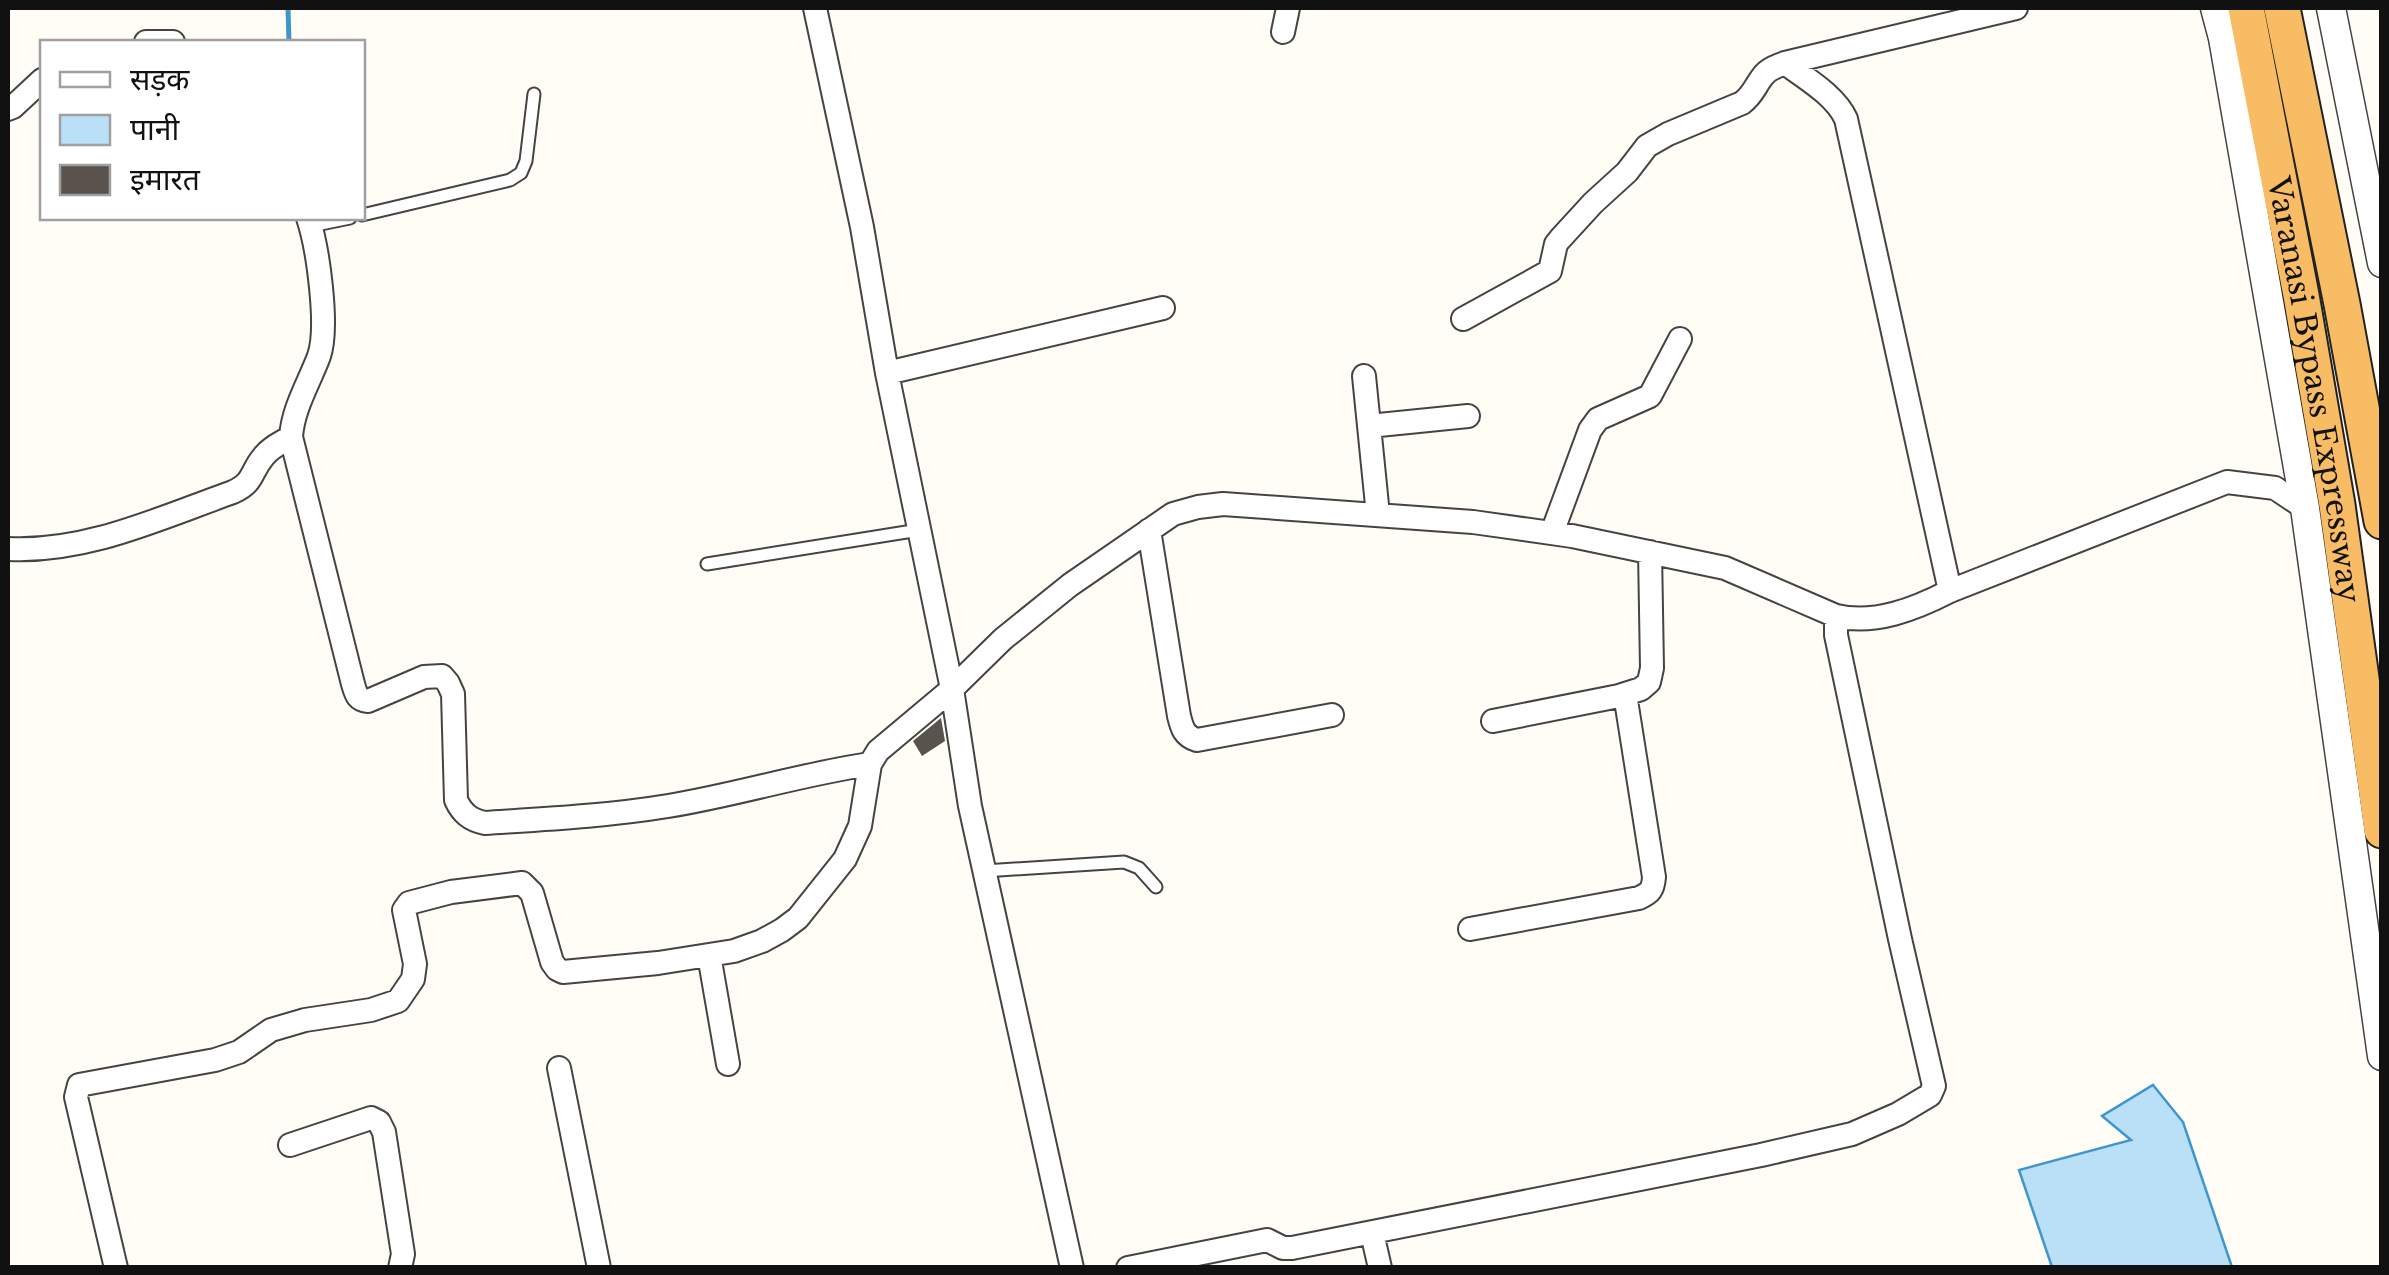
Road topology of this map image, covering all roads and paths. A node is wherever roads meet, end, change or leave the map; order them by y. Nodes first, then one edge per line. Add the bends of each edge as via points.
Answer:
1 (815, 8) edge
2 (1288, 8) edge
3 (2016, 8) edge
4 (2215, 8) edge
5 (2246, 8) edge
6 (2282, 8) edge
7 (2331, 8) edge
8 (1282, 32) dead end
9 (1785, 63) junction
10 (40, 82) edge
11 (534, 94) dead end
12 (8, 109) edge
13 (365, 214) edge
14 (310, 222) edge
15 (2382, 262) edge
16 (1162, 308) dead end
17 (1463, 319) dead end
18 (1680, 339) dead end
19 (887, 373) junction
20 (1364, 376) dead end
21 (1468, 416) dead end
22 (1369, 426) junction
23 (292, 437) junction
24 (2305, 508) junction
25 (1378, 515) junction
26 (2382, 522) edge
27 (920, 530) junction
28 (1148, 530) junction
29 (1552, 533) junction
30 (8, 548) edge
31 (1650, 552) junction
32 (707, 564) dead end
33 (1950, 591) junction
34 (1836, 616) junction
35 (952, 689) junction
36 (1625, 694) junction
37 (1332, 715) dead end
38 (1493, 721) dead end
39 (870, 764) junction
40 (2382, 830) edge
41 (984, 871) junction
42 (1156, 887) dead end
43 (2372, 916) edge
44 (1470, 929) dead end
45 (708, 955) junction
46 (2382, 1056) edge
47 (728, 1064) dead end
48 (559, 1068) dead end
49 (290, 1144) dead end
50 (1372, 1234) junction
51 (116, 1268) edge
52 (400, 1268) edge
53 (599, 1268) edge
54 (1072, 1268) edge
55 (1128, 1268) edge
56 (1380, 1268) edge

1 - 19 street
2 - 8 street
3 - 9 street
4 - 24 street
5 - 40 highway, Varanasi Bypass Expressway via 2337,504
6 - 26 highway, Varanasi Bypass Expressway
7 - 15 street
9 - 17 street via 1764,74 1742,103 1647,146 1556,244 1550,271
9 - 33 street via 1846,119
10 - 12 street
11 - 13 lane via 521,173
14 - 23 street via 324,330
16 - 19 street
18 - 29 street via 1650,396 1598,418 1590,430
19 - 27 street
20 - 22 street
21 - 22 street
22 - 25 street
23 - 30 street via 268,452 251,481 232,492 94,540
23 - 39 street via 357,696 368,701 424,677 448,682 456,800 474,821 665,807
24 - 33 street via 2274,488 2227,482
24 - 43 street
25 - 28 street via 1223,504 1173,514
25 - 29 street
27 - 32 lane
27 - 35 street
28 - 35 street via 1002,639
28 - 37 street via 1183,732 1197,740
29 - 31 street
31 - 34 street via 1725,568
31 - 36 street via 1652,668 1641,690
33 - 34 street via 1868,619
34 - 50 street via 1934,1086 1930,1095 1852,1134
35 - 39 street via 892,737
35 - 41 street
36 - 38 street
36 - 44 street via 1653,888 1638,898
39 - 45 street via 860,826 845,859 798,918 762,941
41 - 42 lane via 1124,862
41 - 54 street
43 - 46 street
45 - 47 street
45 - 51 street via 564,972 552,962 532,892 522,883 409,903 405,922 415,964 398,1001 271,1030 215,1060 79,1085 76,1097
48 - 53 street
49 - 52 street via 371,1118 379,1122
50 - 55 street via 1286,1249 1266,1240
50 - 56 street

